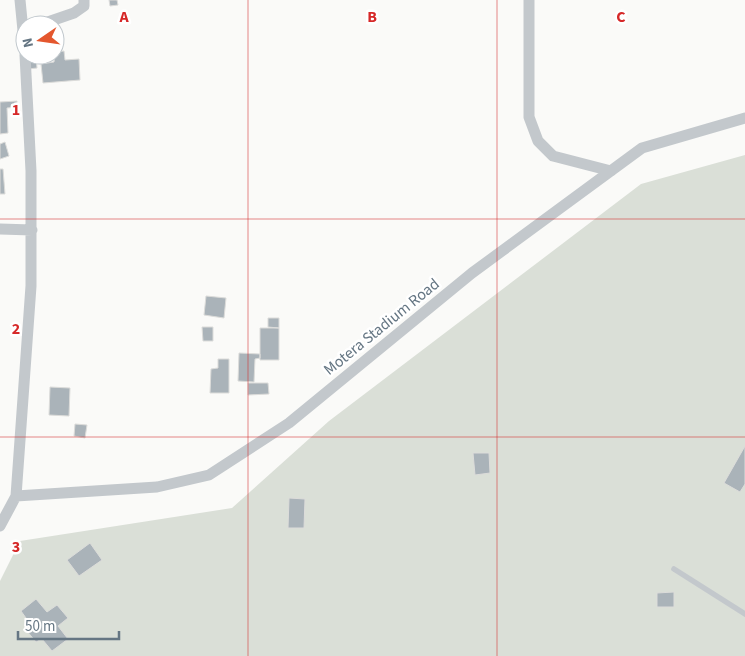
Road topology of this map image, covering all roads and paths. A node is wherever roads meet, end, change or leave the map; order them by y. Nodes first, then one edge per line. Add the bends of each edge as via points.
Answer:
1 (20, 0) edge
2 (84, 0) edge
3 (529, 0) edge
4 (22, 15) edge
5 (65, 16) edge
6 (25, 65) edge
7 (745, 118) edge
8 (611, 171) junction
9 (0, 229) edge
10 (32, 230) junction
11 (16, 496) junction
12 (0, 526) edge
13 (674, 569) dead end
14 (745, 614) edge

1 - 4 street
2 - 5 street via 84,6
3 - 8 street via 529,117 538,141 553,156
6 - 10 street
7 - 8 street, Motera Stadium Road via 642,148
8 - 11 street, Motera Stadium Road via 472,273 290,423 209,476 157,487
9 - 10 street
10 - 11 street
11 - 12 street
13 - 14 lane

